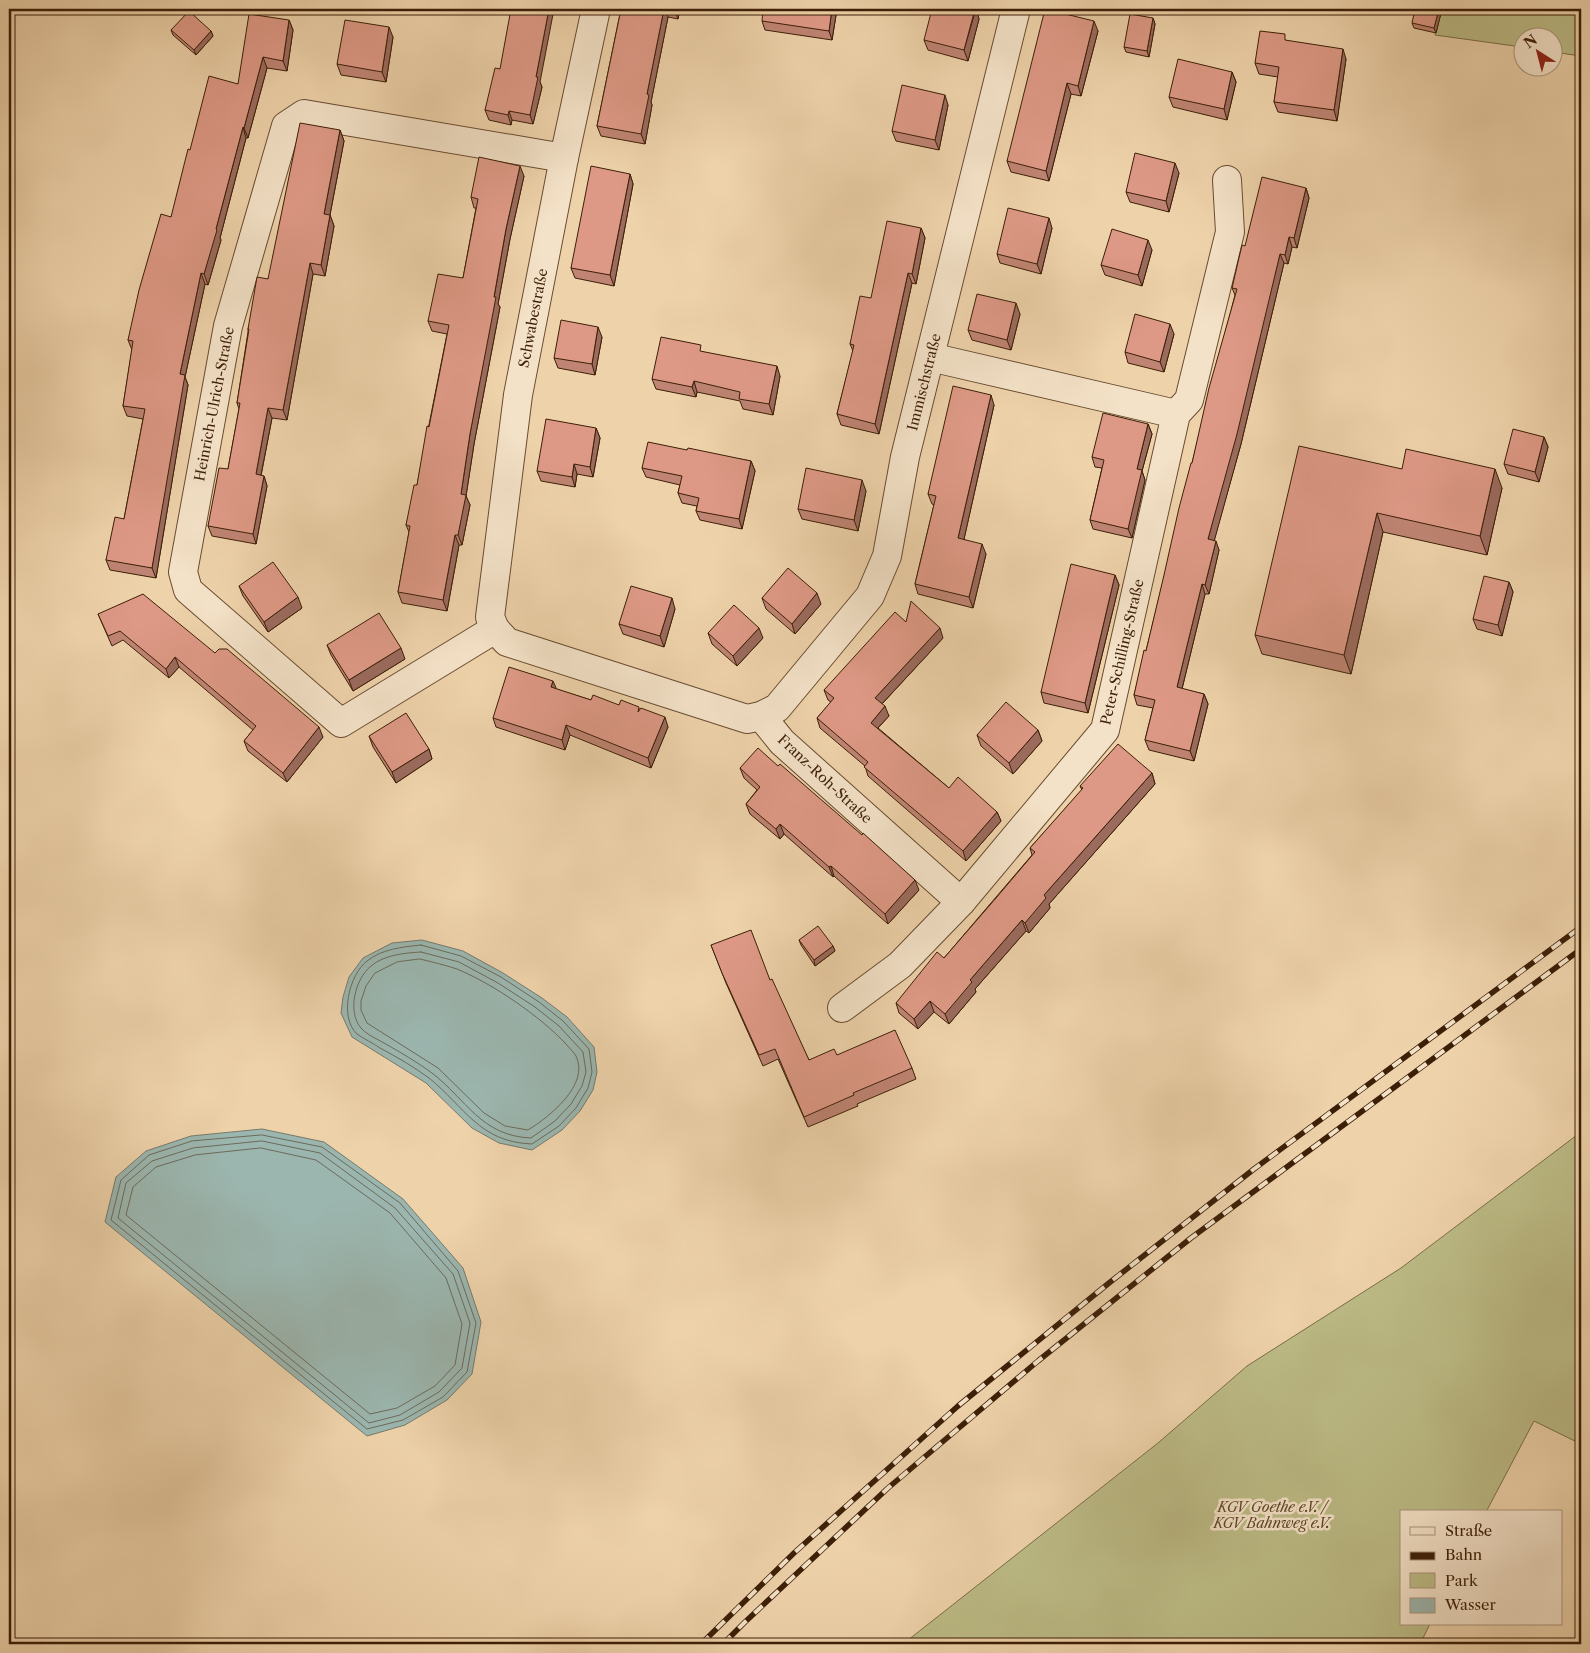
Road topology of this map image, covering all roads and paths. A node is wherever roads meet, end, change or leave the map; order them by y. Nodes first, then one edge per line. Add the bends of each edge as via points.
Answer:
1 (596, 9) edge
2 (1016, 9) edge
3 (564, 158) junction
4 (1226, 180) dead end
5 (930, 357) junction
6 (1176, 414) junction
7 (495, 629) junction
8 (762, 716) junction
9 (961, 902) junction
10 (842, 1008) dead end

1 - 3 street, Schwabestraße
2 - 5 street, Immischstraße
3 - 7 street, Schwabestraße via 518,395 490,617
3 - 7 street, Heinrich-Ulrich-Straße via 304,114 286,126 228,326 182,572 188,590 341,723
4 - 6 street, Peter-Schilling-Straße via 1230,232 1188,400
5 - 6 street
5 - 8 street, Immischstraße via 905,457 887,556 870,596 777,708
6 - 9 street, Peter-Schilling-Straße via 1105,730
7 - 8 street via 507,642 516,645 747,719
8 - 9 street, Franz-Roh-Straße via 782,742
9 - 10 street via 900,965

